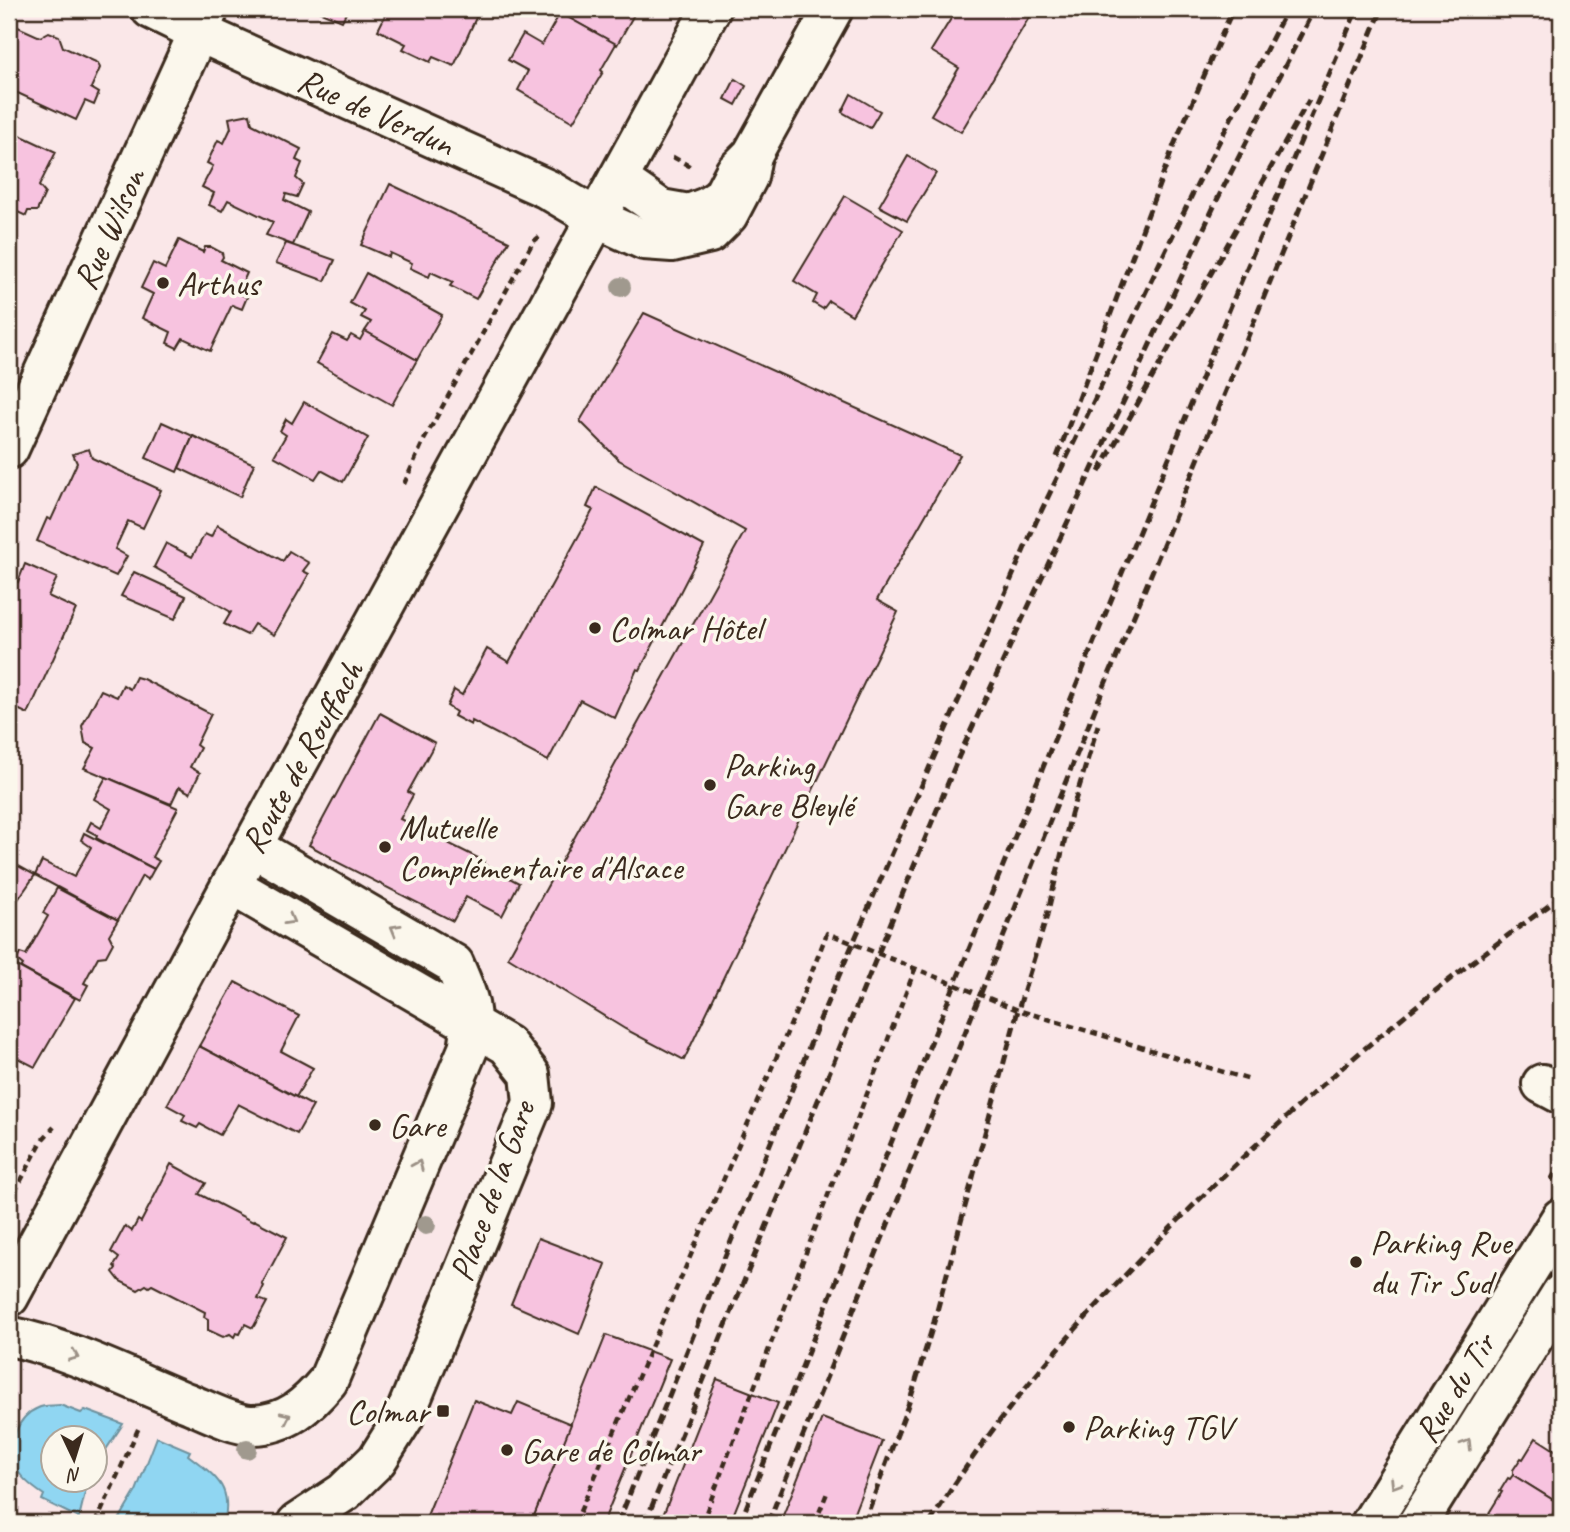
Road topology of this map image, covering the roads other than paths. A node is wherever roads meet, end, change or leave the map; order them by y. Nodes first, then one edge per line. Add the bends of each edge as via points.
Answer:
1 (151, 9) edge
2 (711, 9) edge
3 (834, 9) edge
4 (204, 21) edge
5 (618, 179) junction
6 (598, 219) junction
7 (691, 226) junction
8 (9, 449) edge
9 (253, 847) junction
10 (231, 885) junction
11 (472, 1024) junction
12 (1561, 1218) edge
13 (1561, 1294) edge
14 (9, 1297) edge
15 (9, 1336) edge
16 (296, 1523) edge
17 (1371, 1523) edge
18 (1418, 1523) edge

1 - 4 street, Rue de Verdun
2 - 5 street, Route de Rouffach
3 - 7 street via 752,155 722,197
4 - 6 street, Rue de Verdun via 547,189
4 - 8 street, Rue Wilson
5 - 6 street, Route de Rouffach
5 - 7 street
6 - 7 street via 644,240 672,242
6 - 9 street, Route de Rouffach
9 - 10 street, Route de Rouffach
11 -> 9 street via 469,996 454,964
10 -> 11 street, Place de la Gare
10 - 14 street, Route de Rouffach
15 -> 11 street via 42,1343 250,1426 287,1419 309,1404 328,1381 468,1049
11 - 16 street, Place de la Gare via 507,1045 530,1074 533,1103 404,1417 377,1460 361,1476
12 -> 17 street, Rue du Tir
18 -> 13 street, Rue du Tir

